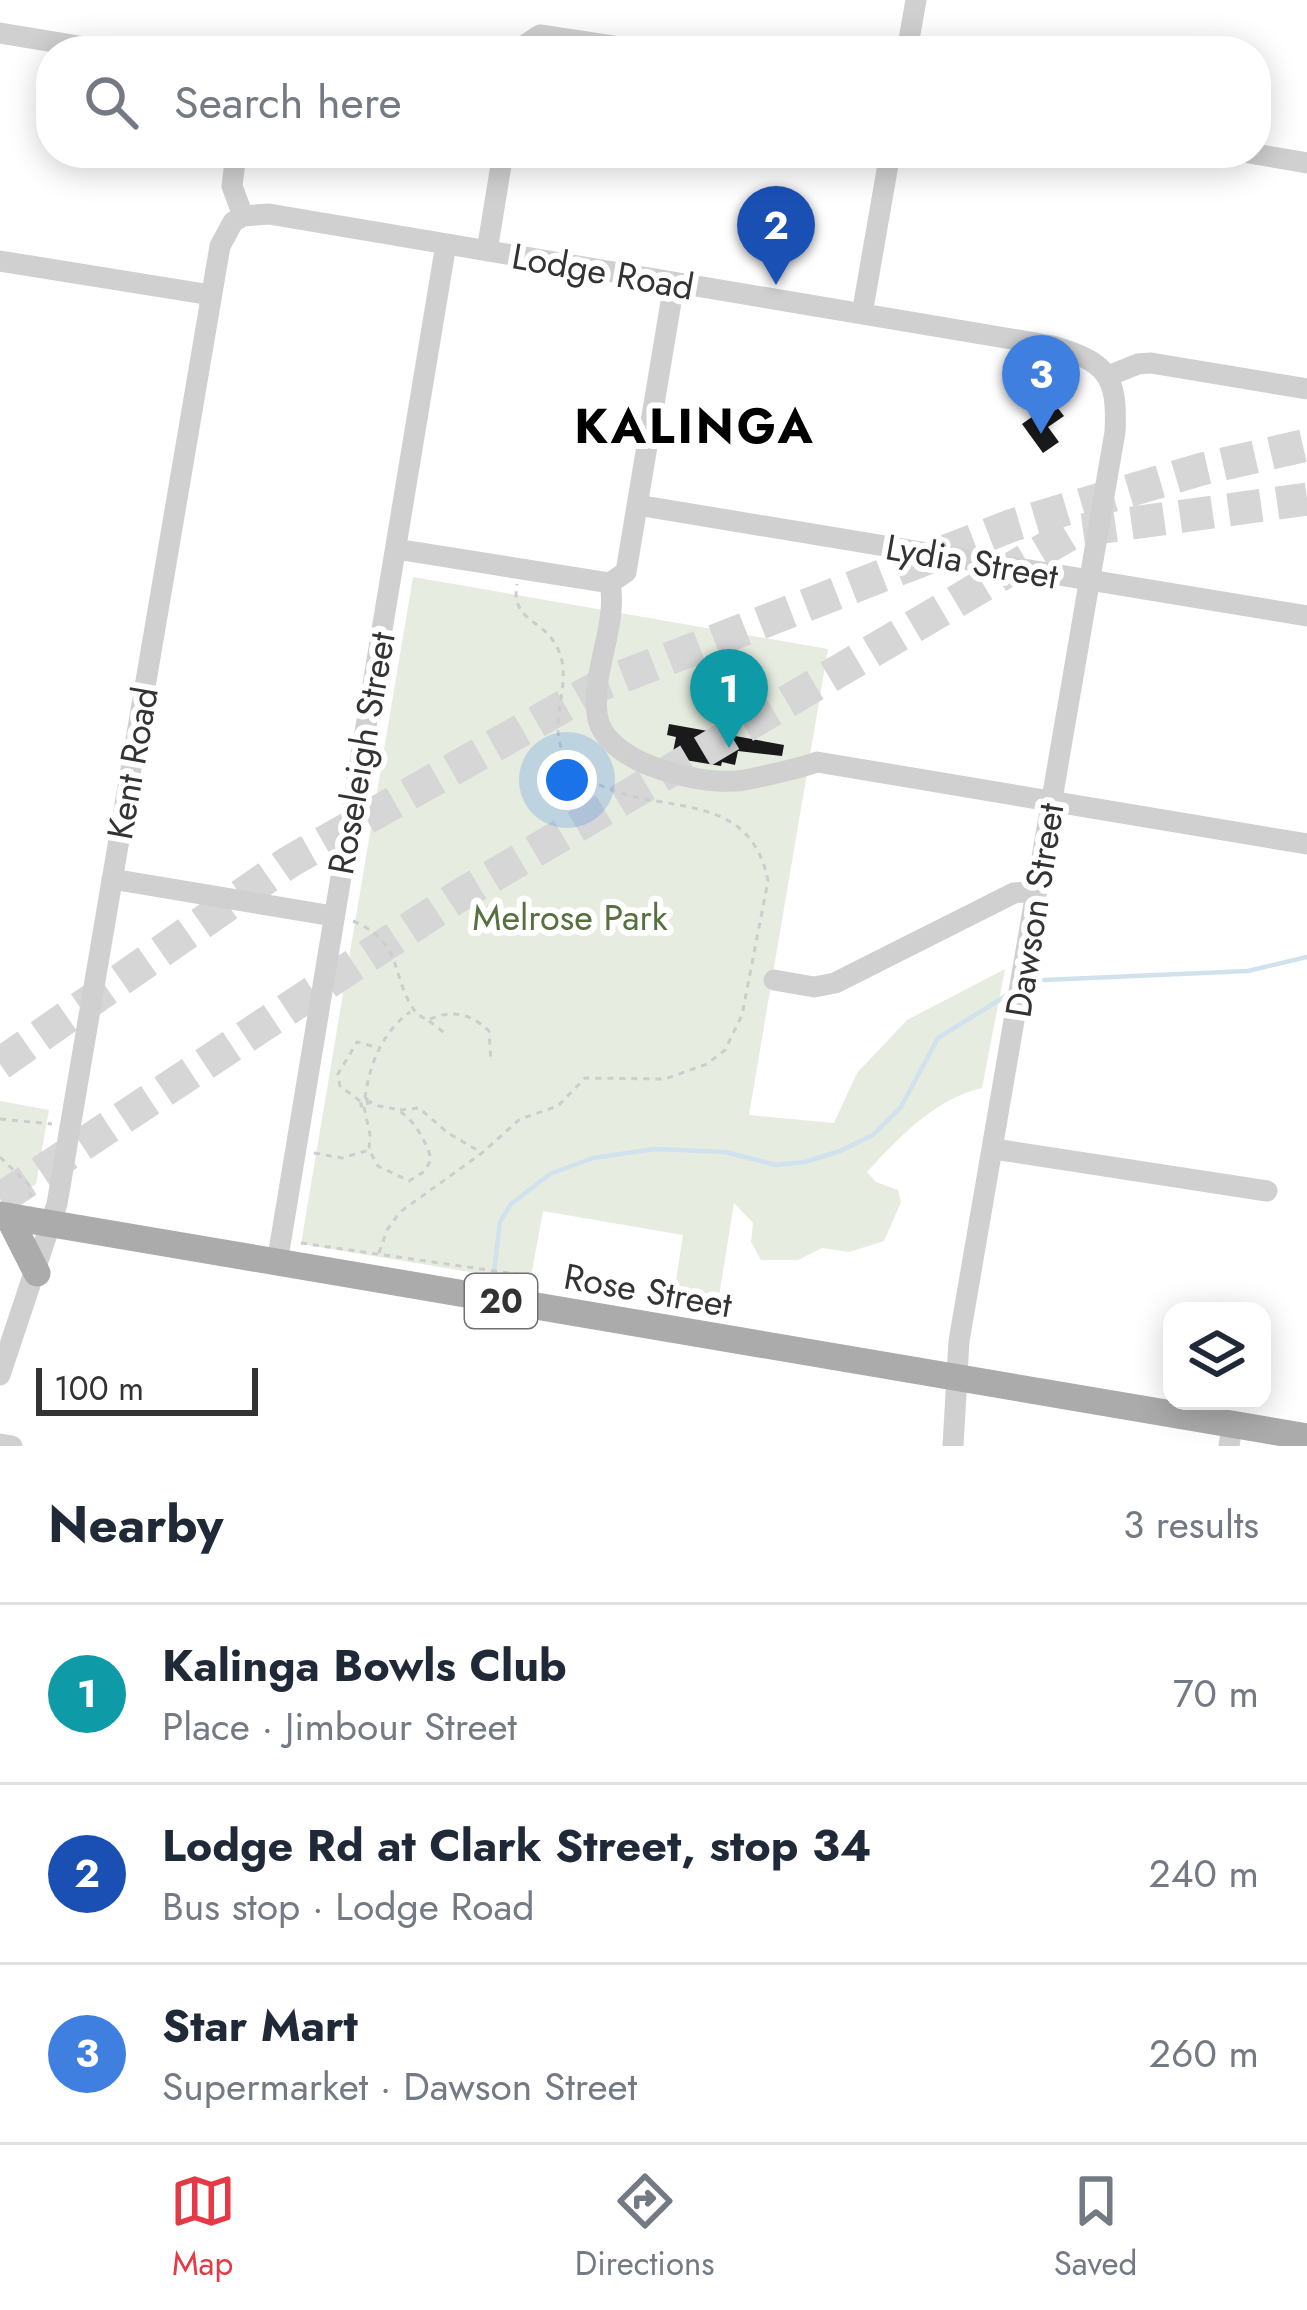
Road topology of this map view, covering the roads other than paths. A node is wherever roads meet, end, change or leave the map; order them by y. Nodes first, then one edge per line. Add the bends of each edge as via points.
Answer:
1 (916, 0) edge
2 (0, 33) edge
3 (910, 36) edge
4 (36, 39) edge
5 (1271, 157) edge
6 (1307, 163) edge
7 (234, 168) edge
8 (501, 168) edge
9 (887, 168) edge
10 (243, 216) junction
11 (446, 244) junction
12 (488, 251) junction
13 (0, 261) edge
14 (674, 284) junction
15 (212, 295) junction
16 (862, 314) junction
17 (1108, 376) junction
18 (1307, 389) edge
19 (637, 505) junction
20 (396, 549) junction
21 (1089, 580) junction
22 (610, 583) junction
23 (1307, 616) edge
24 (1052, 801) junction
25 (1307, 844) edge
26 (112, 878) junction
27 (1037, 891) junction
28 (333, 916) junction
29 (774, 980) dead end
30 (994, 1148) junction
31 (1268, 1191) dead end
32 (4, 1215) edge
33 (51, 1224) junction
34 (277, 1263) junction
35 (37, 1273) junction
36 (0, 1375) edge
37 (956, 1379) junction
38 (1221, 1435) edge
39 (1307, 1437) edge
40 (0, 1444) edge
41 (12, 1446) edge
42 (953, 1446) edge

1 - 3 street
2 - 4 street
5 - 6 street
7 - 10 street
8 - 12 street
9 - 16 street
10 - 11 street, Lodge Road
10 - 15 street, Kent Road via 225,232
11 - 12 street, Lodge Road
11 - 20 street, Roseleigh Street
12 - 14 street, Lodge Road
13 - 15 street
14 - 16 street, Lodge Road
14 - 19 street
15 - 26 street, Kent Road
16 - 17 street, Lodge Road via 1053,346 1088,356
17 - 18 street via 1151,363
17 - 21 street, Dawson Street via 1115,432
19 - 21 street, Lydia Street
19 - 22 street via 626,572
20 - 22 street
20 - 28 street, Roseleigh Street
21 - 23 street, Lydia Street
21 - 24 street, Dawson Street
22 - 24 street via 596,699 603,736 648,765 737,781 817,761
24 - 25 street
24 - 27 street, Dawson Street
26 - 28 street
26 - 33 street, Kent Road
27 - 29 street via 1014,892 835,983
27 - 30 street, Dawson Street
28 - 34 street, Roseleigh Street
30 - 31 street
30 - 37 street, Dawson Street
32 - 33 main road, Rose Street / 20
32 - 35 main road
33 - 34 main road, Rose Street / 20
33 - 35 street, Kent Road
34 - 37 main road, Rose Street / 20
35 - 36 street, Kent Road
37 - 38 main road, Rose Street / 20
37 - 42 street, Dawson Street
38 - 39 main road, 20
40 - 41 street

